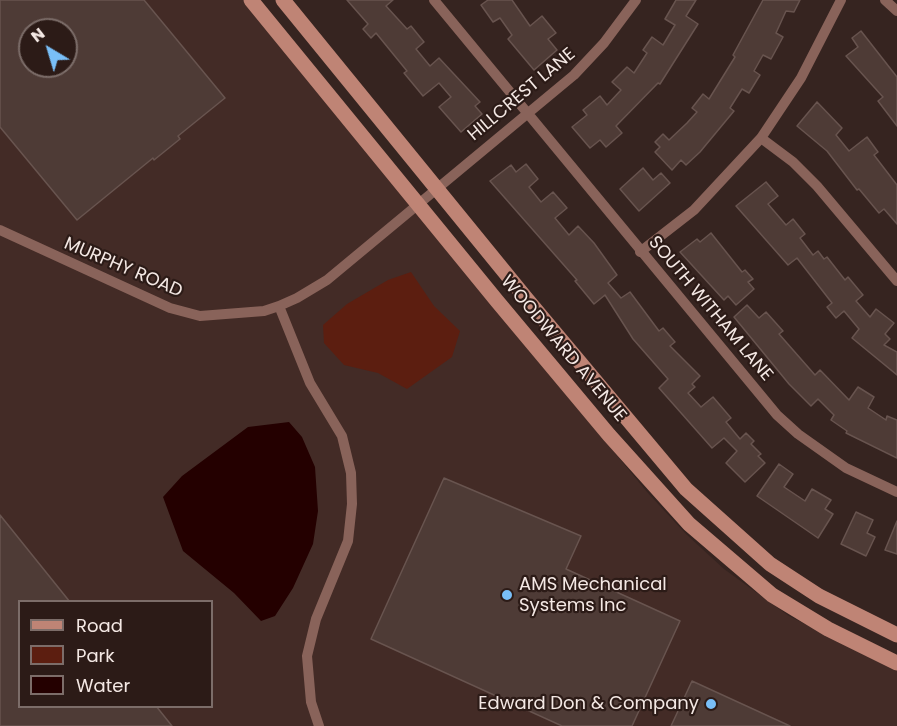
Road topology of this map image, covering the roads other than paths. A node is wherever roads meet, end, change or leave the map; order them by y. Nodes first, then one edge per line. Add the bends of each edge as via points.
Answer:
1 (251, 0) edge
2 (283, 0) edge
3 (434, 0) edge
4 (636, 0) edge
5 (841, 0) edge
6 (885, 0) edge
7 (897, 11) edge
8 (526, 114) junction
9 (761, 138) junction
10 (439, 189) junction
11 (419, 205) junction
12 (0, 230) edge
13 (640, 252) junction
14 (897, 281) edge
15 (279, 306) junction
16 (897, 492) edge
17 (897, 635) edge
18 (897, 663) edge
19 (319, 726) edge

1 - 11 street, WOODWARD AVENUE
2 - 10 street, WOODWARD AVENUE
3 - 8 street, SOUTH WITHAM LANE
4 - 8 street, HILLCREST LANE via 582,67
5 - 9 street via 801,78
6 - 7 street
8 - 10 street, HILLCREST LANE
8 - 13 street, SOUTH WITHAM LANE
9 - 13 street via 694,210
9 - 14 street via 817,186
10 - 11 street, HILLCREST LANE
10 - 17 street, WOODWARD AVENUE via 687,489 770,564 819,596
11 - 15 street, MURPHY ROAD via 327,280
11 - 18 street, WOODWARD AVENUE via 609,435 689,524 772,595
12 - 15 street, MURPHY ROAD via 170,308 200,316 264,311
13 - 16 street, SOUTH WITHAM LANE via 777,415 846,468
15 - 19 street via 310,383 342,436 351,473 348,541 316,619 307,656 311,702

